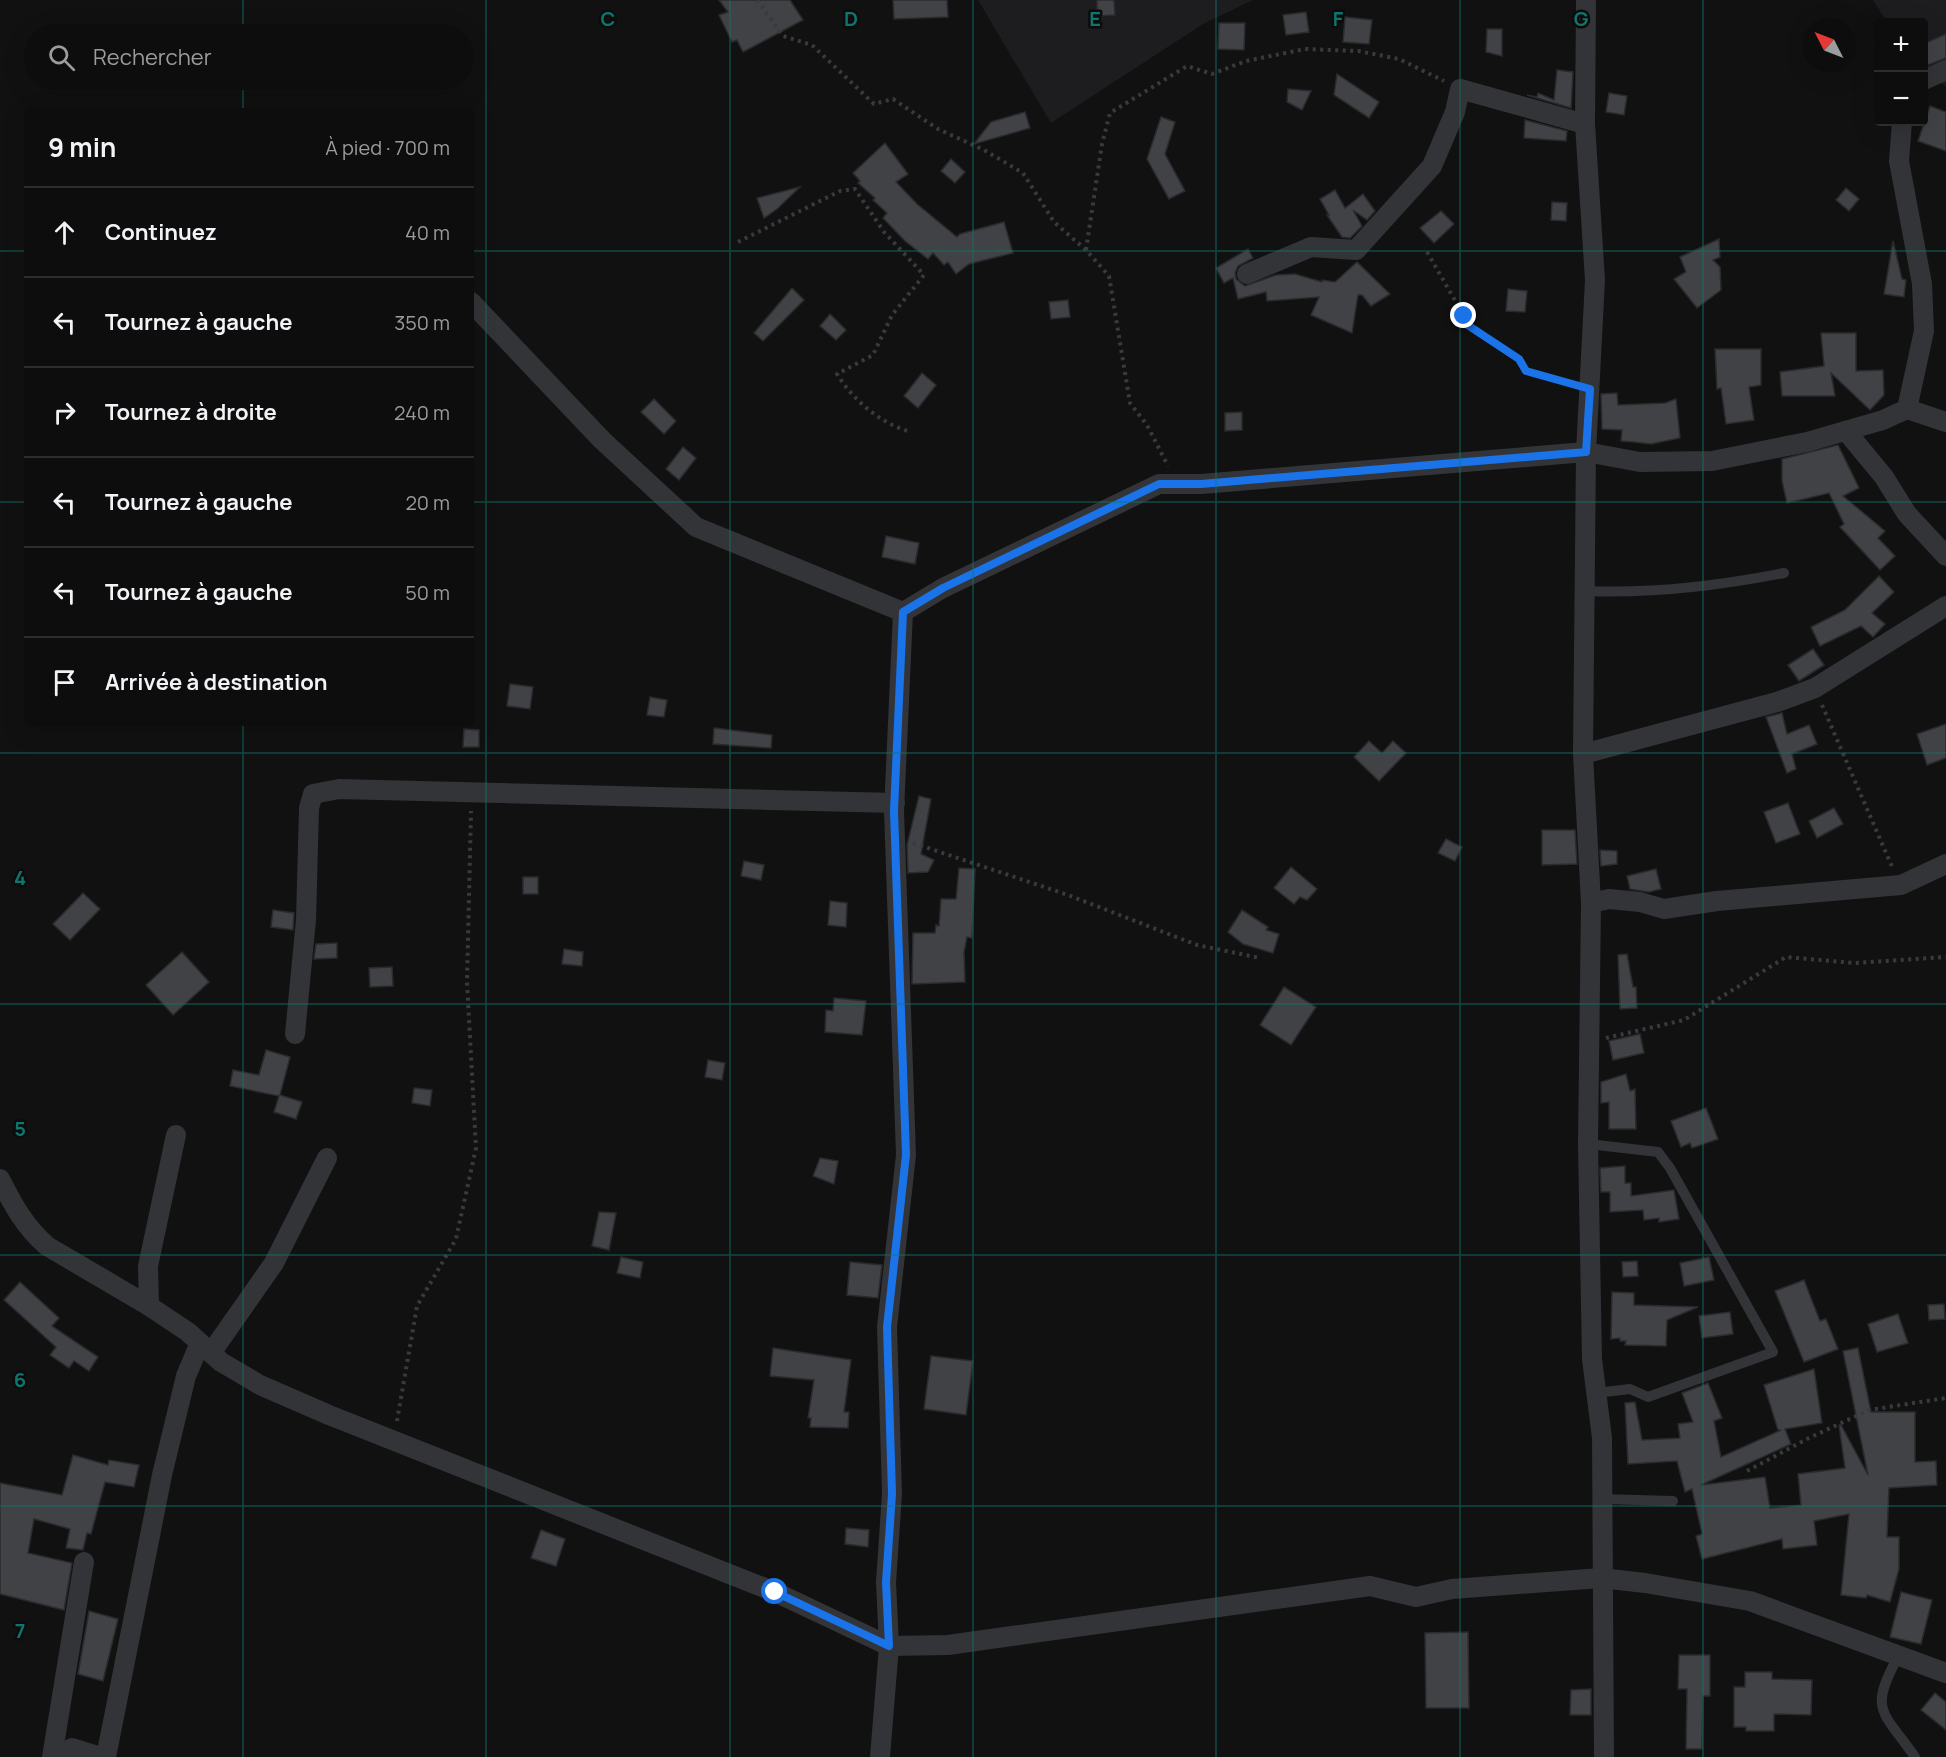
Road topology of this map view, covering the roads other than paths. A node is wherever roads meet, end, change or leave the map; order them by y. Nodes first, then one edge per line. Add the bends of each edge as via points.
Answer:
1 (1586, 0) edge
2 (1946, 70) edge
3 (1928, 78) edge
4 (1585, 124) junction
5 (1902, 126) edge
6 (1247, 274) dead end
7 (474, 305) edge
8 (1907, 409) junction
9 (1946, 422) edge
10 (1846, 431) junction
11 (1586, 452) junction
12 (1946, 556) edge
13 (1784, 573) dead end
14 (1585, 591) junction
15 (1946, 606) edge
16 (903, 612) junction
17 (1583, 754) junction
18 (895, 803) junction
19 (1946, 864) edge
20 (1592, 903) junction
21 (295, 1034) dead end
22 (176, 1136) dead end
23 (1588, 1144) junction
24 (327, 1158) dead end
25 (0, 1179) edge
26 (149, 1306) junction
27 (206, 1348) junction
28 (1596, 1393) junction
29 (1602, 1499) junction
30 (1673, 1501) dead end
31 (84, 1562) dead end
32 (1601, 1578) junction
33 (889, 1646) junction
34 (1898, 1656) junction
35 (1946, 1673) edge
36 (52, 1757) edge
37 (59, 1757) edge
38 (101, 1757) edge
39 (106, 1757) edge
40 (880, 1757) edge
41 (1604, 1757) edge
42 (1916, 1757) edge

1 - 4 street
2 - 3 street
4 - 6 street via 1460,89 1455,112 1432,166 1356,250 1311,247
4 - 11 street via 1595,280
5 - 8 street via 1899,161 1922,284 1924,331
7 - 16 street via 603,440 696,527
8 - 9 street
8 - 10 street
10 - 11 street via 1712,461 1640,462
10 - 12 street via 1884,477 1907,514
11 - 14 street
11 - 16 street via 1159,484 943,588
13 - 14 lane via 1726,584 1636,593
14 - 17 street
15 - 17 street via 1815,688
16 - 18 street
17 - 20 street
18 - 21 street via 339,789 313,794
18 - 33 street via 906,1155 887,1327 892,1494 886,1582
19 - 20 street via 1901,885 1664,909 1609,899
20 - 23 street
22 - 26 street via 148,1266
23 - 28 street
23 - 28 lane via 1658,1152 1773,1352 1648,1397 1630,1389
24 - 27 street via 274,1263
25 - 26 street via 14,1208 47,1246
26 - 27 street
27 - 33 street via 260,1384 393,1441 775,1592
27 - 39 street via 186,1376 162,1475
28 - 29 street via 1602,1438
29 - 30 lane
29 - 32 street
31 - 36 street
32 - 33 street via 1452,1589 1416,1597 1370,1586 948,1645
32 - 34 street via 1750,1600
32 - 41 street
33 - 40 street
34 - 35 street
34 - 42 lane via 1880,1694 1882,1710
37 - 38 street via 72,1748

